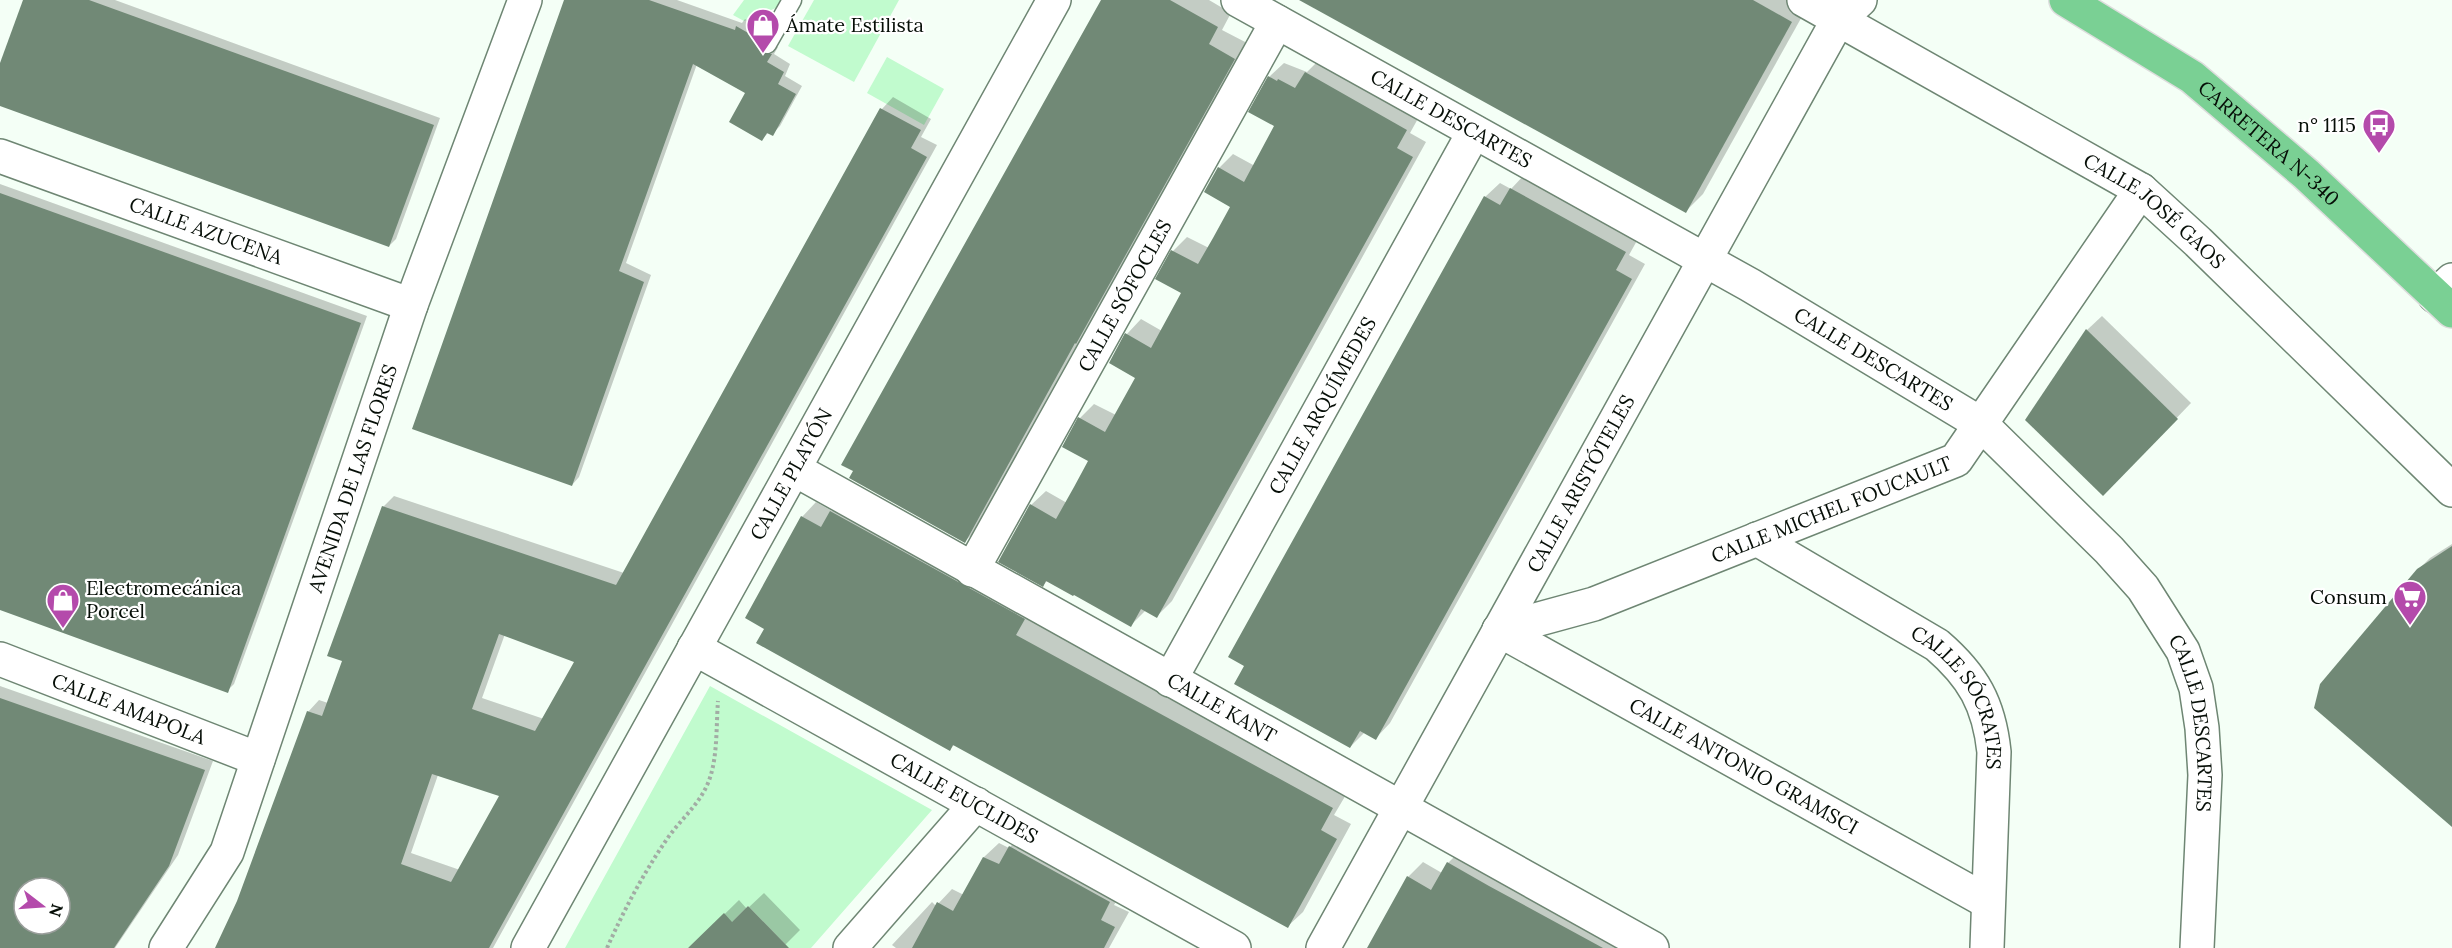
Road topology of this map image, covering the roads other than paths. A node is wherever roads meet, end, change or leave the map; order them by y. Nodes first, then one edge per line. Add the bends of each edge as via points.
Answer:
1 (525, 0) edge
2 (792, 0) edge
3 (1054, 0) edge
4 (1238, 0) edge
5 (1804, 0) edge
6 (2066, 0) edge
7 (1844, 7) edge
8 (1277, 22) junction
9 (767, 44) dead end
10 (1474, 132) junction
11 (0, 156) edge
12 (2141, 190) junction
13 (1705, 260) junction
14 (2446, 296) edge
15 (411, 305) junction
16 (1981, 424) junction
17 (794, 469) junction
18 (2452, 490) edge
19 (1758, 539) junction
20 (972, 570) junction
21 (1499, 630) junction
22 (694, 648) junction
23 (0, 659) edge
24 (1170, 680) junction
25 (258, 759) junction
26 (976, 804) junction
27 (1401, 809) junction
28 (1143, 897) junction
29 (1988, 902) junction
30 (166, 948) edge
31 (528, 948) edge
32 (850, 948) edge
33 (1177, 948) edge
34 (1234, 948) edge
35 (1323, 948) edge
36 (1652, 948) edge
37 (1987, 948) edge
38 (2198, 948) edge

1 - 15 street, AVENIDA DE LAS FLORES
2 - 9 lane
3 - 17 street, CALLE PLATÓN
4 - 8 street, CALLE DESCARTES
5 - 7 street, CALLE JOSÉ GAOS
6 - 14 highway, CARRETERA N-340 via 2192,77
7 - 12 street, CALLE JOSÉ GAOS
7 - 13 street, CALLE ARISTÓTELES
8 - 10 street, CALLE DESCARTES
8 - 20 street, CALLE SÓFOCLES
10 - 13 street, CALLE DESCARTES
10 - 24 street, CALLE ARQUÍMEDES
11 - 15 street, CALLE AZUCENA
12 - 16 street, CALLE MICHEL FOUCAULT
12 - 18 street, CALLE JOSÉ GAOS
13 - 16 street, CALLE DESCARTES
13 - 21 street, CALLE ARISTÓTELES
15 - 25 street, AVENIDA DE LAS FLORES
16 - 19 street, CALLE MICHEL FOUCAULT via 1956,460
16 - 38 street, CALLE DESCARTES via 2143,588 2183,651 2196,688 2205,775
17 - 20 street, CALLE KANT
17 - 22 street, CALLE PLATÓN
19 - 21 street, CALLE MICHEL FOUCAULT via 1594,604
19 - 29 street, CALLE SÓCRATES via 1937,645 1979,693 1994,752
20 - 24 street, CALLE KANT
21 - 27 street, CALLE ARISTÓTELES
21 - 29 street, CALLE ANTONIO GRAMSCI
22 - 26 street, CALLE EUCLIDES
22 - 31 street, CALLE PLATÓN
23 - 25 street, CALLE AMAPOLA
24 - 27 street, CALLE KANT
25 - 30 street, AVENIDA DE LAS FLORES via 227,852
26 - 28 street, CALLE EUCLIDES
26 - 32 street
27 - 35 street, CALLE ARISTÓTELES
27 - 36 street, CALLE KANT
28 - 33 street via 1171,924
28 - 34 street, CALLE EUCLIDES
29 - 37 street, CALLE SÓCRATES

